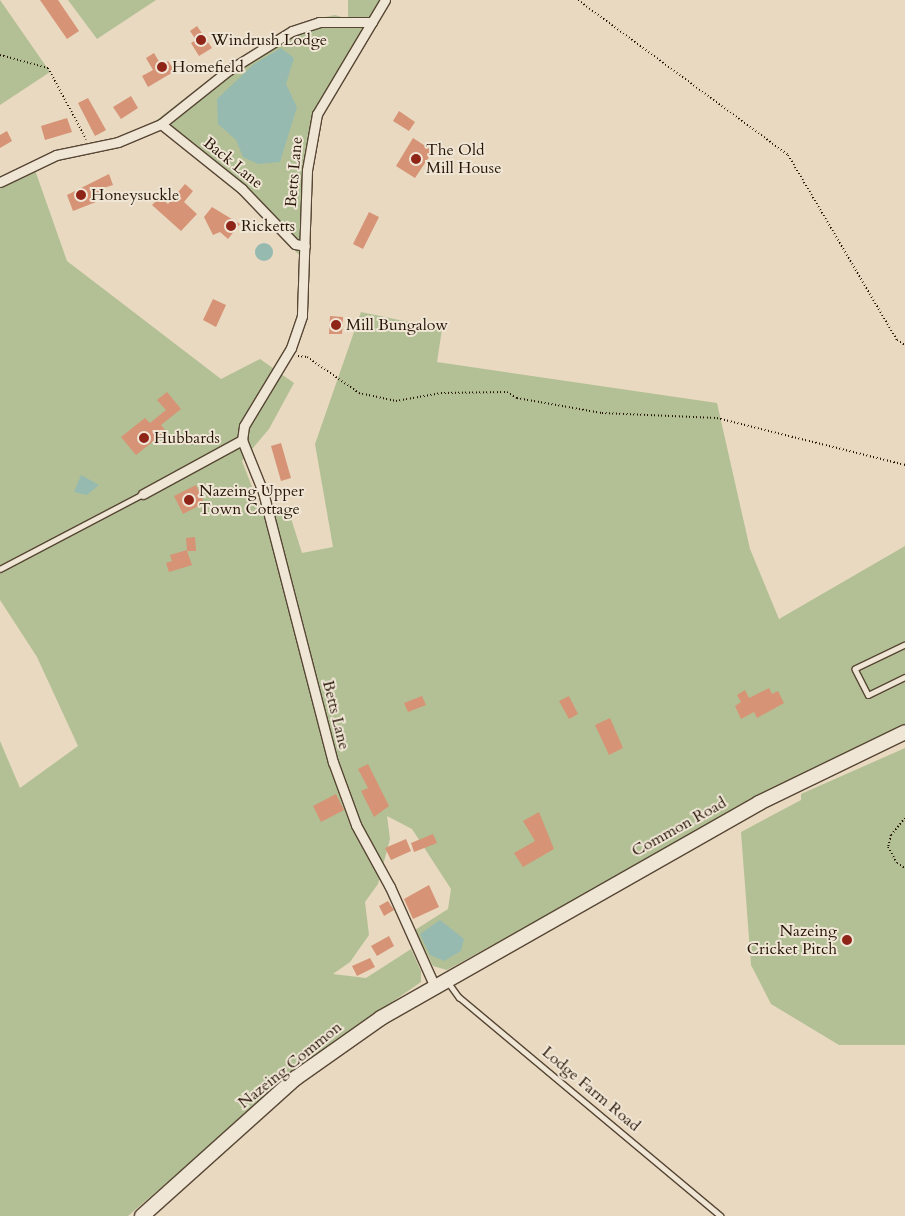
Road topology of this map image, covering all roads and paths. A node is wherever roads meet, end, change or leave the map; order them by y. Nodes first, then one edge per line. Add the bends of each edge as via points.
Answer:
1 (385, 0) edge
2 (578, 0) edge
3 (372, 22) junction
4 (0, 55) edge
5 (161, 124) junction
6 (91, 148) junction
7 (0, 182) edge
8 (305, 246) junction
9 (905, 345) edge
10 (285, 359) junction
11 (242, 440) junction
12 (905, 465) edge
13 (143, 494) joint
14 (0, 569) edge
15 (905, 645) edge
16 (905, 677) edge
17 (905, 732) edge
18 (905, 818) edge
19 (905, 868) edge
20 (474, 962) joint
21 (440, 982) junction
22 (142, 1216) edge
23 (721, 1216) edge

1 - 3 street, Betts Lane
2 - 9 path via 788,154 897,340
3 - 5 street via 319,22 292,31 229,70
3 - 8 street, Betts Lane via 317,114 307,170
4 - 6 path via 48,68
5 - 6 street via 136,136
5 - 8 street, Back Lane via 242,189 295,244
6 - 7 street via 56,156
8 - 10 street, Betts Lane via 302,316
10 - 11 street, Betts Lane via 244,426
10 - 12 path via 302,356 359,393 396,401 441,393 507,392 517,398 602,413 717,418
11 - 13 street
11 - 21 street, Betts Lane via 266,502 333,762 356,825
13 - 14 lane
15 - 16 lane via 855,669 868,694
17 - 20 street, Common Road via 759,803
18 - 19 path via 891,835 888,847 897,864
20 - 21 street, Nazeing Common
21 - 22 street, Nazeing Common via 342,1043 296,1078
21 - 23 lane, Lodge Farm Road

